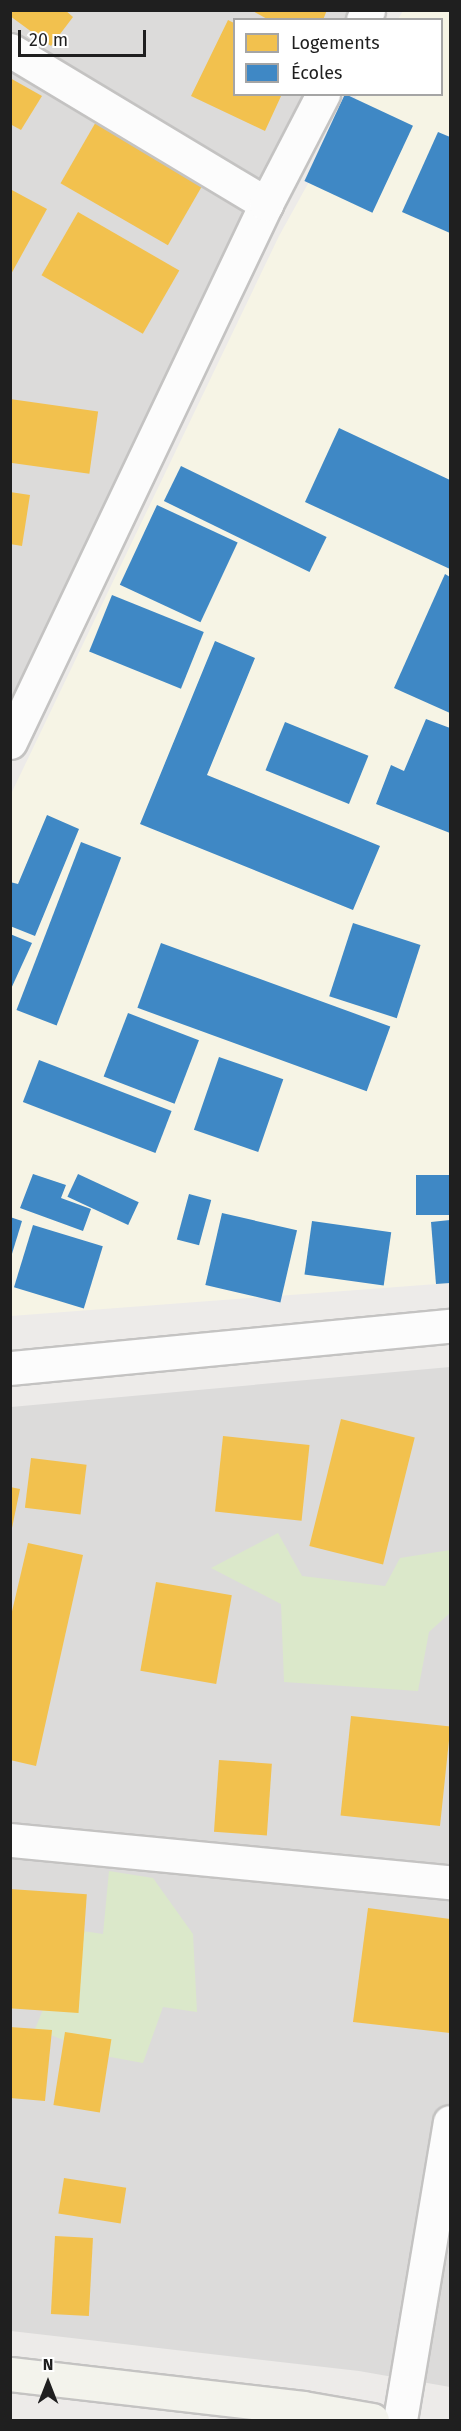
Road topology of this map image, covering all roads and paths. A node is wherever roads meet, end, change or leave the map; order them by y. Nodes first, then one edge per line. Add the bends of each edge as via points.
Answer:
1 (10, 50) edge
2 (322, 96) edge
3 (266, 204) junction
4 (10, 742) edge
5 (450, 1326) edge
6 (10, 1368) edge
7 (10, 1840) edge
8 (450, 1882) edge
9 (450, 2122) edge
10 (10, 2374) edge
11 (372, 2421) edge
12 (400, 2421) edge

1 - 3 street
2 - 3 street
3 - 4 street
5 - 6 street
7 - 8 street
9 - 12 street
10 - 11 main road via 303,2408

